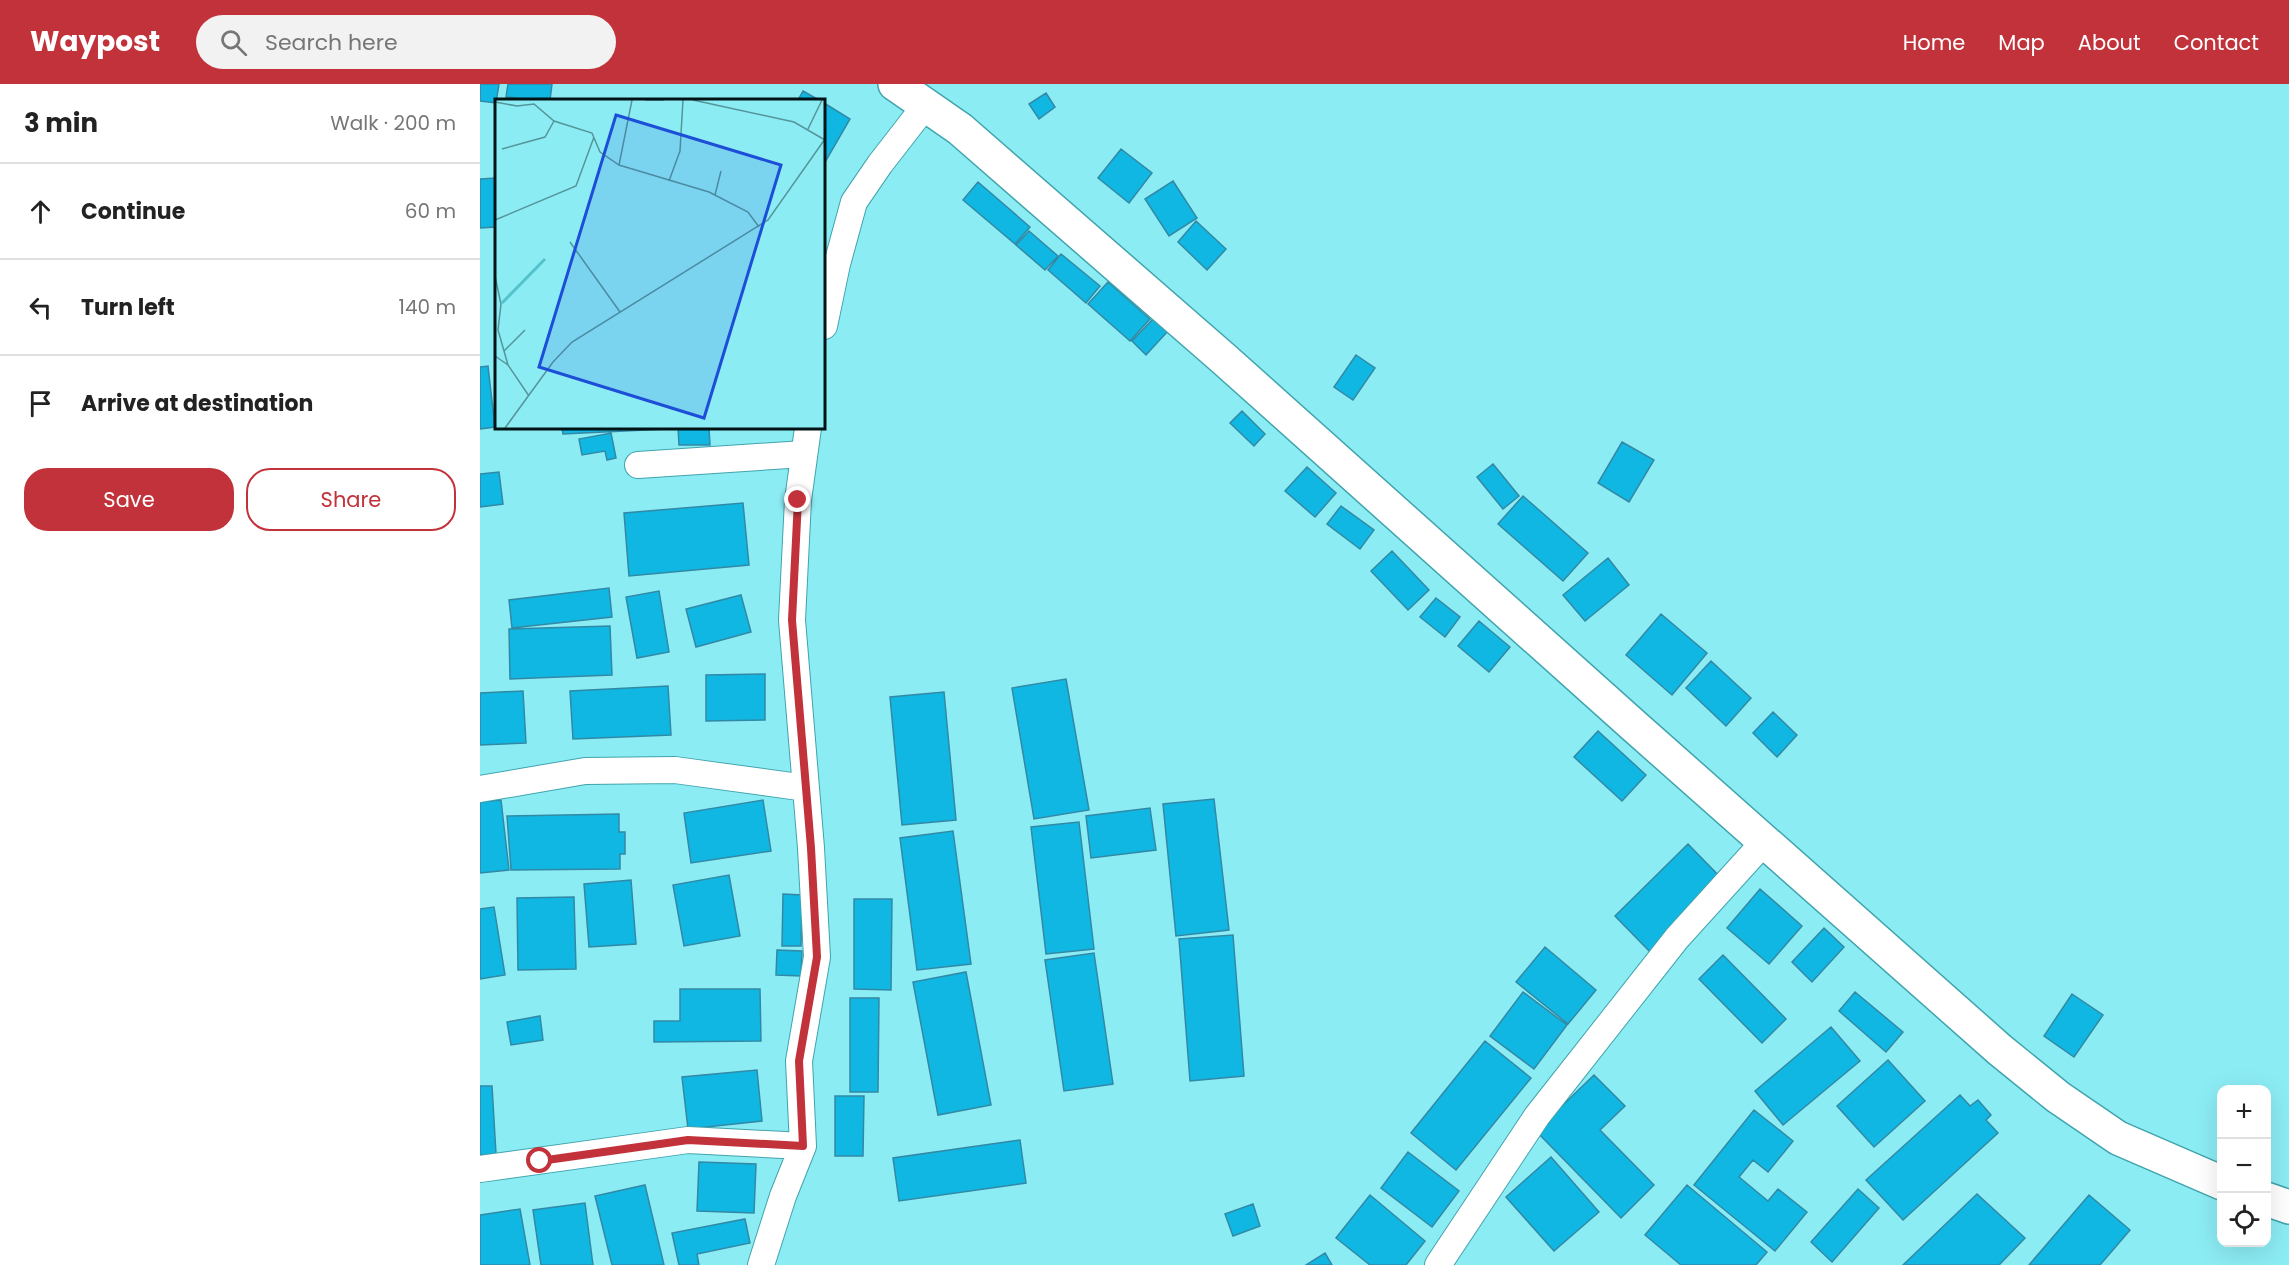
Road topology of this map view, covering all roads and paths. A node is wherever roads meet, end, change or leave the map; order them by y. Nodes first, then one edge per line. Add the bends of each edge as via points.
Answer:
1 (895, 84) edge
2 (925, 106) junction
3 (825, 321) edge
4 (808, 429) edge
5 (804, 454) junction
6 (638, 465) dead end
7 (806, 788) junction
8 (480, 789) edge
9 (1765, 841) junction
10 (803, 1146) junction
11 (480, 1170) edge
12 (2217, 1181) edge
13 (2271, 1201) edge
14 (2289, 1207) edge
15 (761, 1265) edge
16 (1438, 1265) edge

1 - 2 main road
2 - 3 street via 854,202
2 - 9 main road via 960,129 1224,359
4 - 5 street
5 - 6 street
5 - 7 street via 792,620
7 - 8 street via 664,770 585,771
7 - 10 street via 817,957 799,1061
9 - 12 main road via 2058,1097 2118,1138
9 - 16 street via 1677,938 1537,1116
10 - 11 street via 688,1140
10 - 15 street
13 - 14 main road

